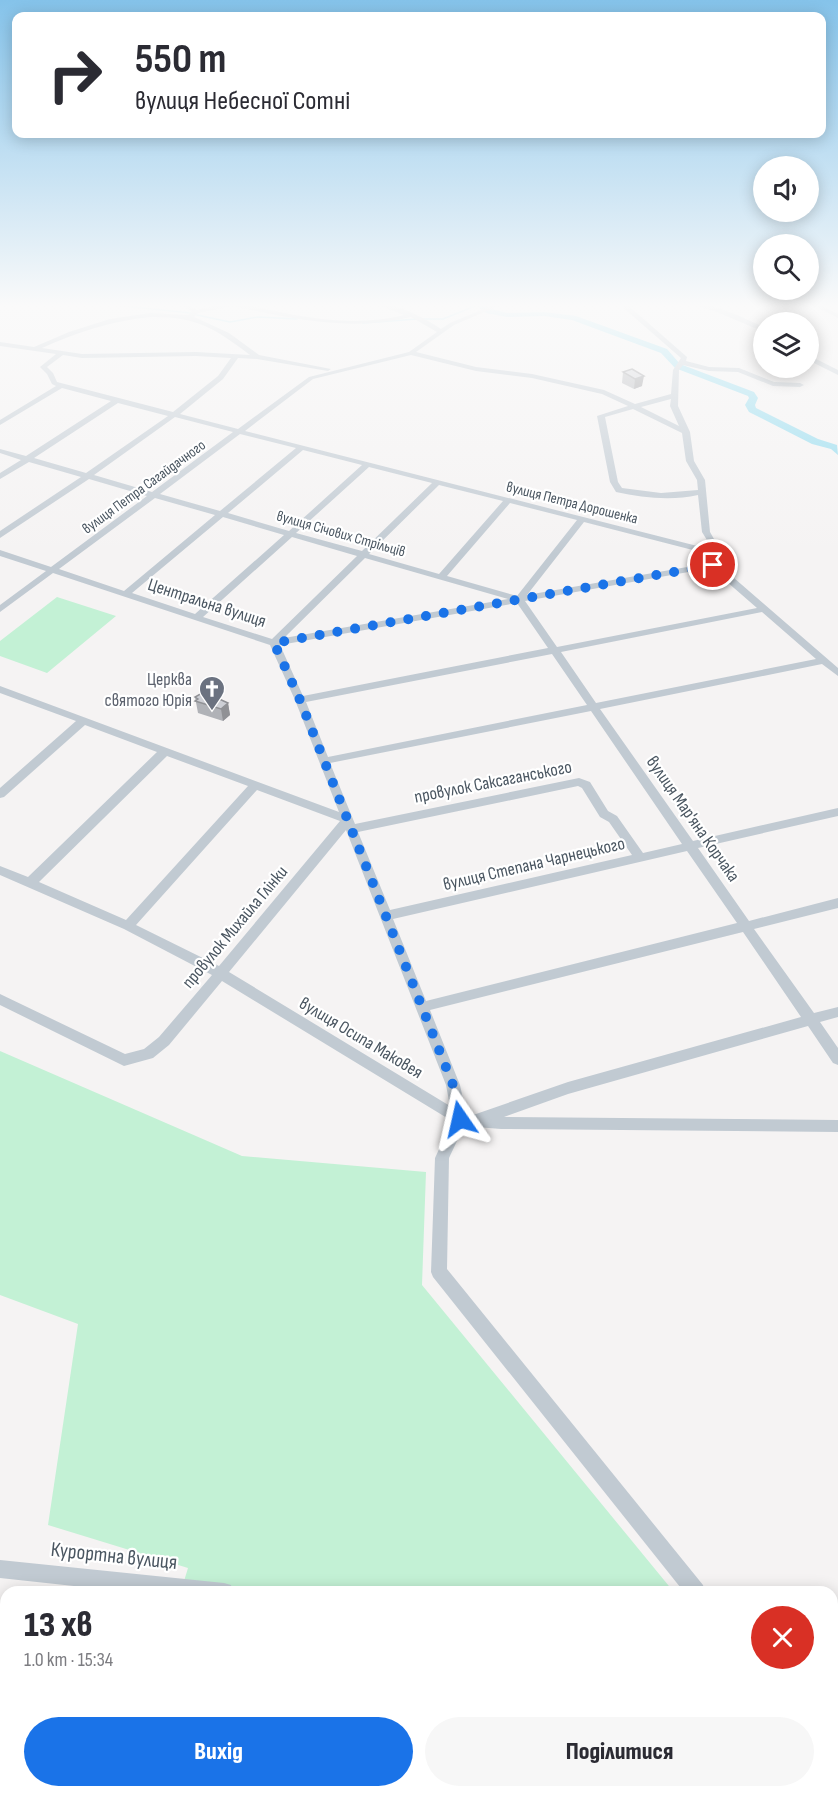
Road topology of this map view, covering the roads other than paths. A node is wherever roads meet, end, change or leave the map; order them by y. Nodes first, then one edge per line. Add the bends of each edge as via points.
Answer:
1 (58, 388) edge
2 (68, 388) edge
3 (208, 388) edge
4 (290, 388) edge
5 (585, 388) edge
6 (676, 388) edge
7 (676, 395) junction
8 (117, 400) junction
9 (634, 406) junction
10 (173, 414) junction
11 (0, 423) edge
12 (241, 432) junction
13 (686, 432) junction
14 (302, 447) junction
15 (0, 451) edge
16 (28, 459) junction
17 (368, 464) junction
18 (86, 475) junction
19 (0, 477) edge
20 (437, 482) junction
21 (703, 491) junction
22 (155, 495) junction
23 (508, 500) junction
24 (222, 514) junction
25 (582, 519) junction
26 (291, 533) junction
27 (0, 535) edge
28 (0, 553) edge
29 (364, 554) junction
30 (720, 554) junction
31 (713, 565) junction
32 (53, 570) junction
33 (442, 576) junction
34 (126, 594) junction
35 (519, 598) junction
36 (0, 609) edge
37 (764, 609) junction
38 (197, 617) junction
39 (274, 643) junction
40 (555, 650) junction
41 (823, 660) junction
42 (838, 673) edge
43 (3, 693) edge
44 (300, 700) junction
45 (594, 707) junction
46 (84, 720) junction
47 (165, 751) junction
48 (324, 761) junction
49 (255, 784) junction
50 (0, 794) edge
51 (838, 812) edge
52 (350, 824) junction
53 (690, 846) junction
54 (640, 858) junction
55 (0, 870) edge
56 (30, 883) junction
57 (838, 903) edge
58 (386, 916) junction
59 (128, 926) junction
60 (746, 926) junction
61 (220, 973) junction
62 (0, 999) edge
63 (422, 1007) junction
64 (838, 1012) edge
65 (811, 1019) junction
66 (838, 1059) edge
67 (468, 1120) junction
68 (838, 1126) edge
69 (0, 1569) edge
70 (166, 1586) edge
71 (691, 1586) edge

1 - 11 street
2 - 8 street, вулиця Петра Дорошенка
3 - 10 street
4 - 12 street, вулиця Петра Сагайдачного
5 - 9 street
6 - 7 street
7 - 9 street
7 - 13 street via 674,406
8 - 10 street, вулиця Петра Дорошенка
8 - 16 street
9 - 13 street
9 - 21 street via 601,416 608,440 606,452 619,490 660,495
10 - 12 street, вулиця Петра Дорошенка
10 - 18 street
12 - 14 street, вулиця Петра Дорошенка
12 - 22 street, вулиця Петра Сагайдачного
13 - 21 street via 690,461
14 - 17 street, вулиця Петра Дорошенка
14 - 24 street
15 - 16 street, вулиця Січових Стрільців
16 - 18 street, вулиця Січових Стрільців
16 - 19 street
17 - 20 street, вулиця Петра Дорошенка
17 - 26 street
18 - 22 street, вулиця Січових Стрільців
18 - 27 street
20 - 23 street, вулиця Петра Дорошенка
20 - 29 street
21 - 30 street via 706,532
22 - 24 street, вулиця Січових Стрільців
22 - 32 street, вулиця Петра Сагайдачного
23 - 25 street, вулиця Петра Дорошенка
23 - 33 street
24 - 26 street, вулиця Січових Стрільців
24 - 34 street
25 - 30 street, вулиця Петра Дорошенка
25 - 35 street
26 - 29 street, вулиця Січових Стрільців
26 - 38 street
28 - 32 street, Центральна вулиця
29 - 33 street, вулиця Січових Стрільців
29 - 39 street
30 - 31 street via 722,560
31 - 35 street
31 - 37 street
32 - 34 street, Центральна вулиця
32 - 36 street, вулиця Петра Сагайдачного
33 - 35 street, вулиця Січових Стрільців
34 - 38 street, Центральна вулиця
35 - 39 street
35 - 40 street, вулиця Мар'яна Корчака
37 - 40 street
37 - 41 street
38 - 39 street, Центральна вулиця
39 - 44 street, Центральна вулиця
40 - 44 street
40 - 45 street, вулиця Мар'яна Корчака
41 - 42 street
41 - 45 street
43 - 46 street
44 - 48 street, Центральна вулиця
45 - 48 street
45 - 53 street, вулиця Мар'яна Корчака
46 - 47 street
46 - 50 street
47 - 49 street
47 - 56 street
48 - 52 street, Центральна вулиця
49 - 52 street
49 - 59 street
51 - 53 street, вулиця Степана Чарнецького
52 - 54 street, провулок Саксаганського via 579,782 586,785
52 - 58 street, Центральна вулиця
52 - 61 street, провулок Михайла Глінки
53 - 54 street, вулиця Степана Чарнецького
53 - 60 street, вулиця Мар'яна Корчака
54 - 58 street, вулиця Степана Чарнецького
55 - 56 street, вулиця Осипа Маковея
56 - 59 street, вулиця Осипа Маковея
57 - 60 street
58 - 63 street, Центральна вулиця
59 - 61 street, вулиця Осипа Маковея
60 - 63 street
60 - 65 street, вулиця Мар'яна Корчака
61 - 62 street, провулок Михайла Глінки via 164,1041 148,1054 124,1060
61 - 67 street, вулиця Осипа Маковея
63 - 67 street, Центральна вулиця
64 - 65 street
65 - 66 street, вулиця Мар'яна Корчака
65 - 67 street
67 - 68 street
67 - 71 street via 442,1158 439,1272
69 - 70 street, Курортна вулиця

